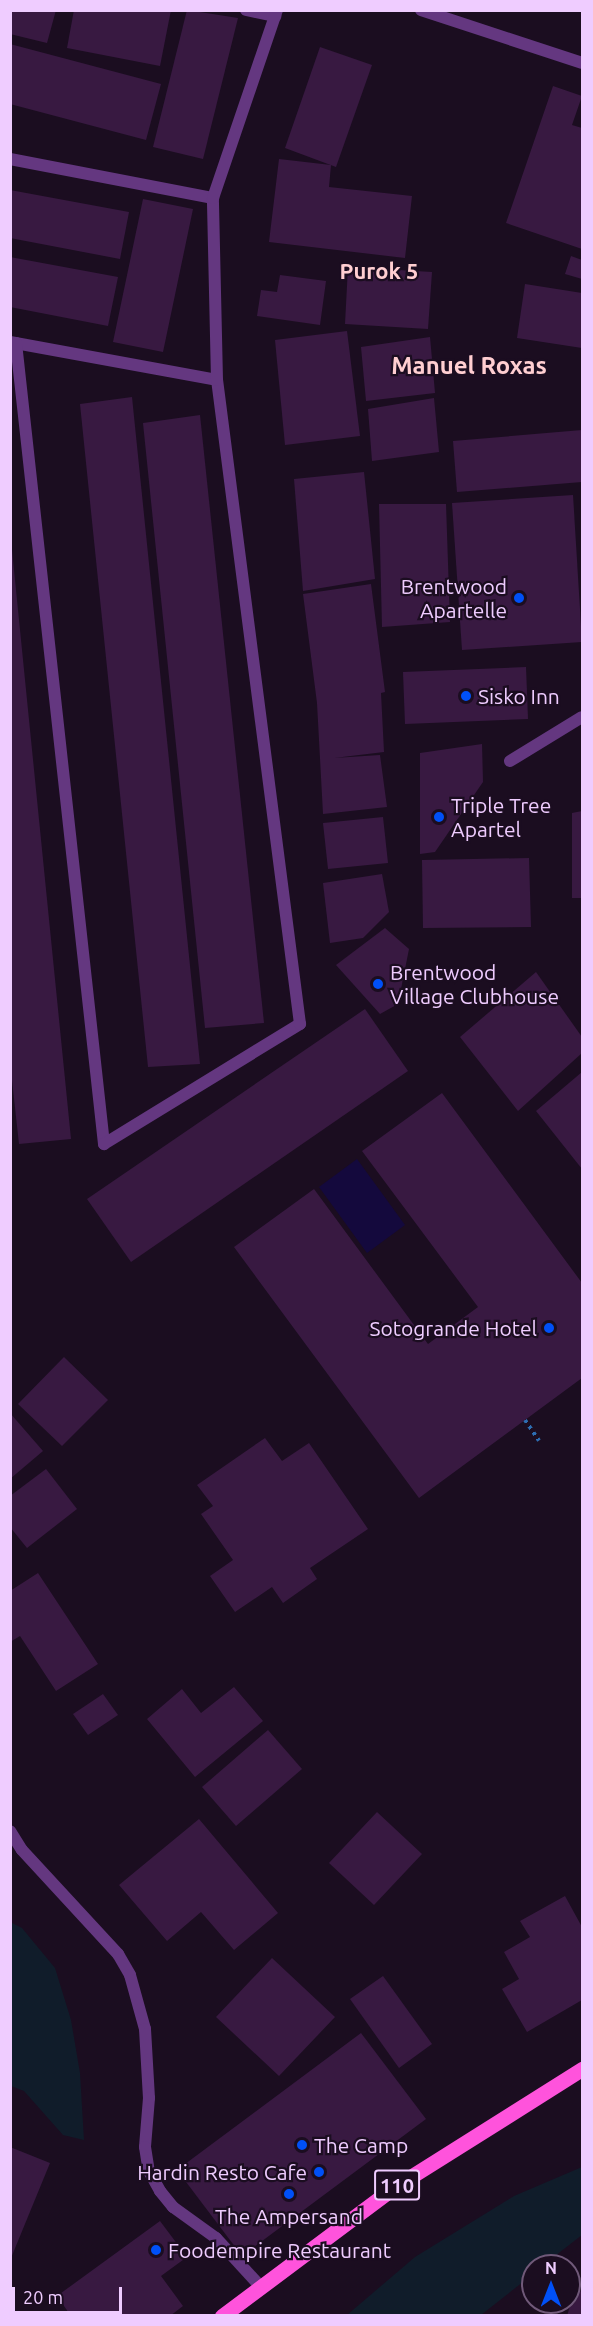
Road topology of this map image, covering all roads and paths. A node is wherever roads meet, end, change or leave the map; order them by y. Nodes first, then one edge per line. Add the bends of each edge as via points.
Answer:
1 (246, 10) edge
2 (421, 10) edge
3 (276, 13) edge
4 (582, 63) edge
5 (10, 159) edge
6 (213, 198) junction
7 (13, 342) edge
8 (217, 380) junction
9 (582, 717) edge
10 (510, 761) dead end
11 (525, 1420) dead end
12 (539, 1441) dead end
13 (10, 1831) edge
14 (16, 1850) edge
15 (582, 2069) edge
16 (260, 2286) junction
17 (222, 2316) edge

1 - 3 street
2 - 4 street
3 - 6 street
5 - 6 street
6 - 8 street
7 - 8 street
7 - 8 street via 104,1144 300,1024
9 - 10 street
11 - 12 path
13 - 14 street
14 - 16 street via 93,1925 130,1975 145,2029 149,2098 145,2147 149,2171 160,2191 173,2207 216,2238
15 - 16 main road, 110 via 396,2186
16 - 17 main road, 110

